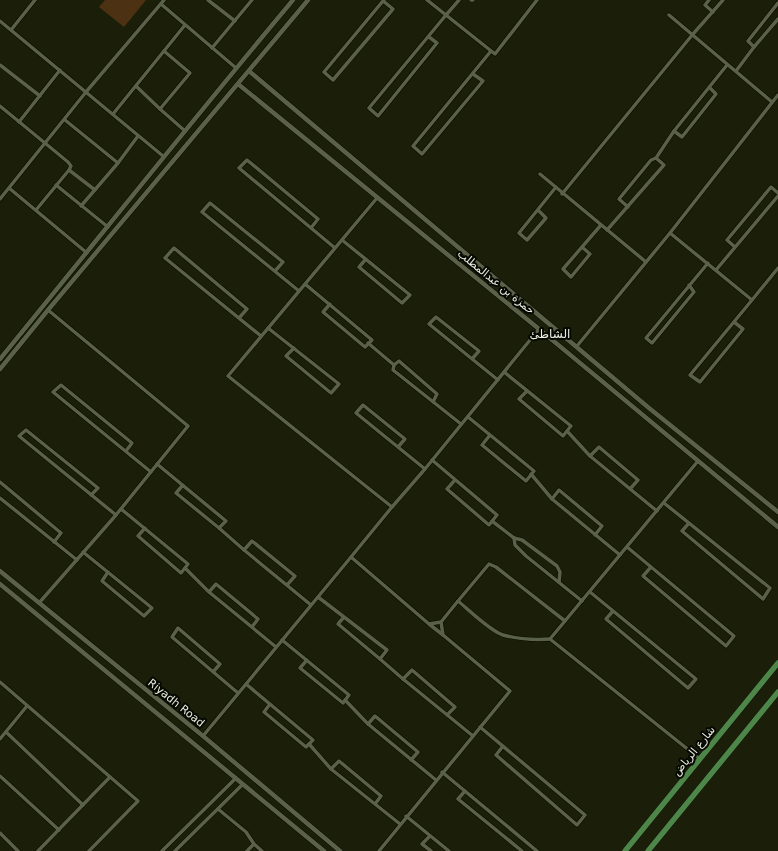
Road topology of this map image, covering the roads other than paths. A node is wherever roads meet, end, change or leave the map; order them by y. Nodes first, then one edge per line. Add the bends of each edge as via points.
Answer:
1 (36, 0) edge
2 (164, 0) edge
3 (208, 0) edge
4 (252, 0) edge
5 (293, 0) edge
6 (308, 0) edge
7 (427, 0) edge
8 (459, 0) edge
9 (537, 0) edge
10 (709, 0) edge
11 (723, 0) edge
12 (383, 1) edge
13 (778, 3) edge
14 (161, 4) junction
15 (713, 12) junction
16 (446, 15) junction
17 (669, 15) dead end
18 (778, 19) edge
19 (0, 21) edge
20 (235, 21) junction
21 (185, 25) junction
22 (11, 30) junction
23 (693, 34) junction
24 (428, 36) junction
25 (754, 47) junction
26 (212, 48) junction
27 (164, 51) junction
28 (491, 51) junction
29 (0, 65) edge
30 (727, 65) junction
31 (236, 68) junction
32 (60, 70) junction
33 (249, 71) junction
34 (736, 71) junction
35 (473, 74) junction
36 (238, 84) junction
37 (136, 86) junction
38 (709, 87) junction
39 (86, 92) junction
40 (778, 95) edge
41 (40, 96) junction
42 (772, 102) junction
43 (0, 106) edge
44 (160, 109) junction
45 (112, 114) junction
46 (65, 120) junction
47 (19, 122) junction
48 (185, 131) junction
49 (674, 131) junction
50 (138, 136) junction
51 (46, 144) junction
52 (163, 156) junction
53 (656, 158) junction
54 (118, 162) junction
55 (69, 170) junction
56 (540, 174) dead end
57 (56, 185) junction
58 (556, 187) junction
59 (778, 187) edge
60 (9, 188) junction
61 (95, 190) junction
62 (777, 193) edge
63 (562, 194) junction
64 (377, 198) junction
65 (0, 199) edge
66 (81, 206) junction
67 (628, 206) junction
68 (36, 210) junction
69 (538, 210) junction
70 (601, 225) junction
71 (108, 227) junction
72 (311, 228) junction
73 (607, 230) junction
74 (670, 233) junction
75 (342, 240) junction
76 (582, 247) junction
77 (736, 247) junction
78 (335, 248) junction
79 (87, 253) junction
80 (366, 259) junction
81 (646, 262) junction
82 (708, 263) junction
83 (778, 268) edge
84 (716, 270) junction
85 (275, 272) junction
86 (305, 284) junction
87 (689, 285) junction
88 (299, 291) junction
89 (752, 300) junction
90 (330, 304) junction
91 (48, 310) junction
92 (239, 318) junction
93 (734, 322) junction
94 (268, 328) junction
95 (539, 329) junction
96 (261, 336) junction
97 (368, 343) junction
98 (577, 346) junction
99 (294, 348) junction
100 (0, 359) edge
101 (472, 359) junction
102 (394, 365) junction
103 (0, 369) edge
104 (504, 372) junction
105 (498, 380) junction
106 (527, 391) junction
107 (632, 394) junction
108 (624, 398) junction
109 (433, 402) junction
110 (649, 408) junction
111 (641, 413) junction
112 (468, 416) junction
113 (462, 424) junction
114 (567, 431) junction
115 (490, 435) junction
116 (398, 447) junction
117 (126, 451) junction
118 (590, 456) junction
119 (432, 460) junction
120 (698, 462) junction
121 (157, 464) junction
122 (425, 469) junction
123 (151, 472) junction
124 (531, 474) junction
125 (455, 480) junction
126 (0, 482) edge
127 (183, 485) junction
128 (630, 489) junction
129 (92, 495) junction
130 (0, 498) edge
131 (552, 499) junction
132 (664, 503) junction
133 (392, 507) junction
134 (121, 509) junction
135 (657, 511) junction
136 (778, 512) edge
137 (116, 515) junction
138 (492, 521) junction
139 (688, 523) junction
140 (778, 527) edge
141 (145, 528) junction
142 (219, 528) junction
143 (595, 535) junction
144 (514, 538) junction
145 (54, 542) junction
146 (627, 547) junction
147 (244, 550) junction
148 (83, 552) junction
149 (620, 555) junction
150 (351, 557) junction
151 (76, 560) junction
152 (650, 567) junction
153 (185, 568) junction
154 (0, 571) edge
155 (108, 572) junction
156 (559, 582) junction
157 (0, 584) edge
158 (287, 585) junction
159 (209, 592) junction
160 (590, 592) junction
161 (318, 597) junction
162 (458, 601) junction
163 (582, 601) junction
164 (39, 603) junction
165 (311, 605) junction
166 (613, 611) junction
167 (344, 617) junction
168 (565, 621) junction
169 (441, 622) junction
170 (429, 624) junction
171 (252, 627) junction
172 (443, 635) junction
173 (550, 639) junction
174 (282, 640) junction
175 (276, 647) junction
176 (380, 659) junction
177 (307, 660) junction
178 (778, 663) edge
179 (214, 672) junction
180 (403, 679) junction
181 (0, 682) edge
182 (246, 684) junction
183 (778, 692) edge
184 (238, 693) junction
185 (345, 700) junction
186 (270, 704) junction
187 (27, 706) junction
188 (447, 715) junction
189 (368, 724) junction
190 (480, 727) junction
191 (6, 732) junction
192 (203, 736) junction
193 (473, 736) junction
194 (0, 739) edge
195 (309, 744) junction
196 (503, 746) junction
197 (700, 759) junction
198 (411, 760) junction
199 (331, 769) junction
200 (442, 772) junction
201 (0, 776) edge
202 (110, 777) junction
203 (236, 778) junction
204 (436, 780) junction
205 (243, 784) junction
206 (465, 791) junction
207 (375, 804) junction
208 (83, 805) junction
209 (218, 809) junction
210 (406, 816) junction
211 (400, 824) junction
212 (59, 830) junction
213 (0, 834) edge
214 (430, 836) junction
215 (254, 844) junction
216 (18, 851) edge
217 (38, 851) edge
218 (89, 851) edge
219 (162, 851) edge
220 (175, 851) edge
221 (247, 851) edge
222 (262, 851) edge
223 (324, 851) edge
224 (340, 851) edge
225 (379, 851) edge
226 (431, 851) edge
227 (449, 851) edge
228 (522, 851) edge
229 (537, 851) edge
230 (625, 851) edge
231 (648, 851) edge

1 - 22 street
2 - 14 street
3 - 20 street
4 - 20 street
5 - 31 street
6 - 33 street
7 - 16 street
8 - 16 street
9 - 28 street via 495,54
10 - 15 street via 705,5
11 - 15 street
12 - 12 street via 324,72 333,80 393,9
13 - 25 street via 748,41
14 - 21 street
14 - 39 street
15 - 23 street
16 - 24 street
16 - 28 street
17 - 23 street
18 - 25 street
19 - 22 street
20 - 26 street
21 - 26 street
21 - 27 street
22 - 32 street
23 - 30 street
23 - 63 street
24 - 24 street via 369,108 378,116 437,43
25 - 34 street
26 - 31 street
27 - 37 street
27 - 44 street via 190,73
28 - 35 street
29 - 41 street
30 - 34 street
30 - 38 street
31 - 48 street
32 - 39 street
32 - 41 street
33 - 36 street
33 - 98 street, حمزة بن عبدالمطلب
34 - 42 street
35 - 35 street via 413,146 422,154 483,81
36 - 64 street, حمزة بن عبدالمطلب
36 - 91 street
37 - 44 street
37 - 45 street
38 - 49 street
38 - 49 street via 716,94 682,137
39 - 45 street
39 - 46 street
40 - 42 street
41 - 47 street
42 - 74 street
43 - 47 street
44 - 48 street
45 - 50 street
46 - 51 street
46 - 54 street
47 - 51 street
48 - 52 street
49 - 53 street
50 - 52 street
50 - 54 street
51 - 55 street via 70,164
51 - 60 street
52 - 71 street
53 - 67 street via 664,165
53 - 67 street via 651,160 619,199
54 - 61 street
55 - 57 street
55 - 61 street
56 - 58 street
57 - 66 street
57 - 68 street
58 - 63 street
58 - 69 street
59 - 62 street
60 - 65 street
60 - 68 street
61 - 66 street
62 - 77 street
62 - 77 street via 771,187 727,240
63 - 70 street
64 - 75 street
64 - 95 street, حمزة بن عبدالمطلب
66 - 71 street
67 - 73 street
68 - 79 street
69 - 69 street via 519,233 527,240 546,218
70 - 73 street
70 - 76 street
71 - 79 street
72 - 72 street via 239,168 247,160 318,219
72 - 78 street
73 - 81 street
74 - 81 street
74 - 82 street
75 - 78 street
75 - 80 street
76 - 76 street via 563,269 571,277 590,254
77 - 84 street
78 - 86 street
79 - 100 street
80 - 80 street via 410,295 402,302 358,267
81 - 98 street
82 - 84 street
82 - 87 street
83 - 89 street
84 - 89 street
85 - 85 street via 202,212 210,203 283,262
85 - 88 street
86 - 88 street
86 - 90 street
87 - 87 street via 646,338 652,343 694,292
88 - 94 street
89 - 93 street
90 - 97 street via 372,340
90 - 97 street via 323,312 365,347
91 - 103 street
91 - 121 street via 188,426
92 - 92 street via 166,258 174,248 247,309
92 - 96 street
93 - 93 street via 690,375 700,382 743,329
94 - 96 street
94 - 99 street
95 - 104 street
95 - 108 street, حمزة بن عبدالمطلب
96 - 133 street via 228,376
97 - 102 street
98 - 107 street, حمزة بن عبدالمطلب
99 - 99 street via 338,384 331,393 286,356
101 - 101 street via 429,324 436,317 479,351
101 - 105 street
102 - 109 street via 394,370
102 - 109 street via 399,361 437,394
104 - 105 street
104 - 106 street
105 - 112 street
106 - 114 street via 571,426
106 - 114 street via 519,399 563,436
107 - 108 street
107 - 110 street, حمزة بن عبدالمطلب
108 - 111 street, حمزة بن عبدالمطلب
109 - 113 street
110 - 111 street
110 - 136 street, حمزة بن عبدالمطلب
111 - 120 street, حمزة بن عبدالمطلب
112 - 113 street
112 - 115 street
113 - 119 street
114 - 118 street
115 - 124 street via 534,471
115 - 124 street via 482,445 526,481
116 - 116 street via 356,413 363,405 405,439
116 - 122 street
117 - 117 street via 54,392 60,385 132,443
117 - 123 street
118 - 128 street
118 - 128 street via 598,447 638,480
119 - 122 street
119 - 125 street
120 - 132 street
120 - 140 street, حمزة بن عبدالمطلب
121 - 123 street
121 - 127 street
122 - 133 street
123 - 134 street
124 - 131 street
125 - 138 street via 497,515
125 - 138 street via 447,488 489,525
126 - 145 street via 61,533
127 - 142 street via 226,521
127 - 142 street via 176,493
128 - 135 street
129 - 129 street via 31,446 19,436 26,430 38,439 98,488
129 - 137 street
130 - 145 street
131 - 143 street
131 - 143 street via 559,490 602,526
132 - 135 street
132 - 139 street
133 - 150 street
134 - 137 street
134 - 141 street
135 - 146 street
137 - 148 street
138 - 144 street
139 - 139 street via 770,588 762,598 682,531
141 - 153 street via 188,564
141 - 153 street via 138,536 181,573
142 - 147 street
143 - 149 street
144 - 156 street via 515,545 526,556
144 - 156 street via 522,540 557,566 560,572
145 - 151 street
146 - 149 street
146 - 152 street
147 - 158 street
147 - 158 street via 252,541 289,571 295,576
148 - 151 street
148 - 155 street
149 - 160 street
150 - 161 street
150 - 170 street
151 - 164 street
152 - 152 street via 734,636 726,646 643,576
153 - 159 street
154 - 164 street, Riyadh Road
155 - 155 street via 152,608 144,616 102,581
156 - 163 street
157 - 203 street
158 - 165 street
159 - 171 street
159 - 171 street via 216,584 258,619
160 - 163 street
160 - 166 street
161 - 165 street
161 - 167 street
162 - 168 street via 489,564
162 - 169 street
162 - 173 street via 502,635 532,640
163 - 168 street
164 - 192 street, Riyadh Road
165 - 174 street
166 - 166 street via 696,679 688,688 606,619
167 - 176 street via 338,624
167 - 176 street via 387,650
168 - 173 street
169 - 170 street
169 - 172 street
170 - 172 street
171 - 175 street
172 - 190 street via 510,691
173 - 197 street
174 - 175 street
174 - 177 street
175 - 182 street
176 - 180 street
177 - 185 street via 349,695
177 - 185 street via 300,668 342,703
178 - 197 main road, شارع الرياض
179 - 179 street via 172,636 178,628 220,664
179 - 184 street
180 - 188 street
180 - 188 street via 412,670 455,707
181 - 187 street
182 - 184 street
182 - 186 street
183 - 231 main road
184 - 192 street
185 - 189 street
186 - 195 street via 313,740
186 - 195 street via 264,712 306,748
187 - 191 street
187 - 202 street
188 - 193 street
189 - 198 street
189 - 198 street via 375,716 418,752
190 - 193 street
190 - 196 street
191 - 194 street
191 - 208 street
192 - 224 street, Riyadh Road
193 - 200 street
195 - 199 street
196 - 196 street via 585,815 577,825 496,756
197 - 230 main road, شارع الرياض
198 - 204 street
199 - 207 street
199 - 207 street via 339,761 381,796
200 - 204 street
200 - 206 street
201 - 212 street
202 - 208 street
202 - 218 street via 138,801
203 - 205 street
203 - 219 street
204 - 210 street
205 - 209 street
205 - 223 street
206 - 228 street via 458,799
206 - 229 street
207 - 211 street
208 - 212 street
209 - 215 street via 246,832
209 - 220 street
210 - 211 street
210 - 214 street
211 - 225 street
212 - 217 street
213 - 216 street
214 - 226 street via 422,844
214 - 227 street
215 - 221 street
215 - 222 street

